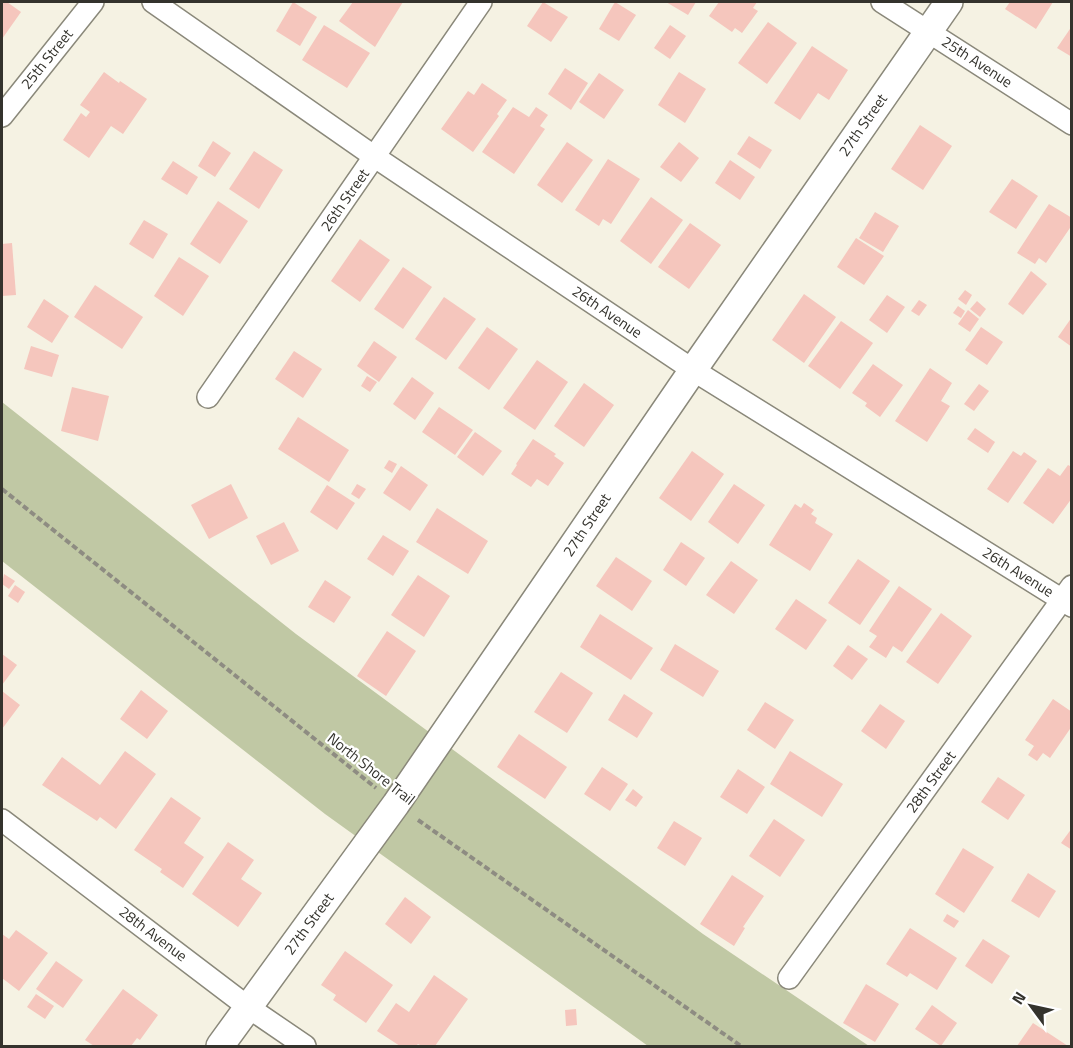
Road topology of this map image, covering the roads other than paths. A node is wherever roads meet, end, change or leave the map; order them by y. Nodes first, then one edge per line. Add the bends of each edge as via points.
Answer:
1 (93, 2) edge
2 (153, 2) edge
3 (481, 2) edge
4 (882, 2) edge
5 (950, 2) edge
6 (928, 30) junction
7 (2, 116) edge
8 (1071, 124) edge
9 (375, 157) junction
10 (693, 370) junction
11 (208, 397) dead end
12 (1068, 597) edge
13 (2, 820) edge
14 (789, 978) dead end
15 (248, 1007) junction
16 (220, 1047) edge
17 (305, 1047) edge

1 - 7 street, 25th Street
2 - 9 street, 26th Avenue
3 - 9 street, 26th Street
4 - 6 street, 25th Avenue
5 - 6 street, 27th Street
6 - 8 street, 25th Avenue
6 - 10 street, 27th Street
9 - 10 street, 26th Avenue
9 - 11 street, 26th Street
10 - 12 street, 26th Avenue
10 - 15 street, 27th Street via 396,804
12 - 14 street, 28th Street
13 - 15 street, 28th Avenue
15 - 16 street, 27th Street
15 - 17 street, 28th Avenue

